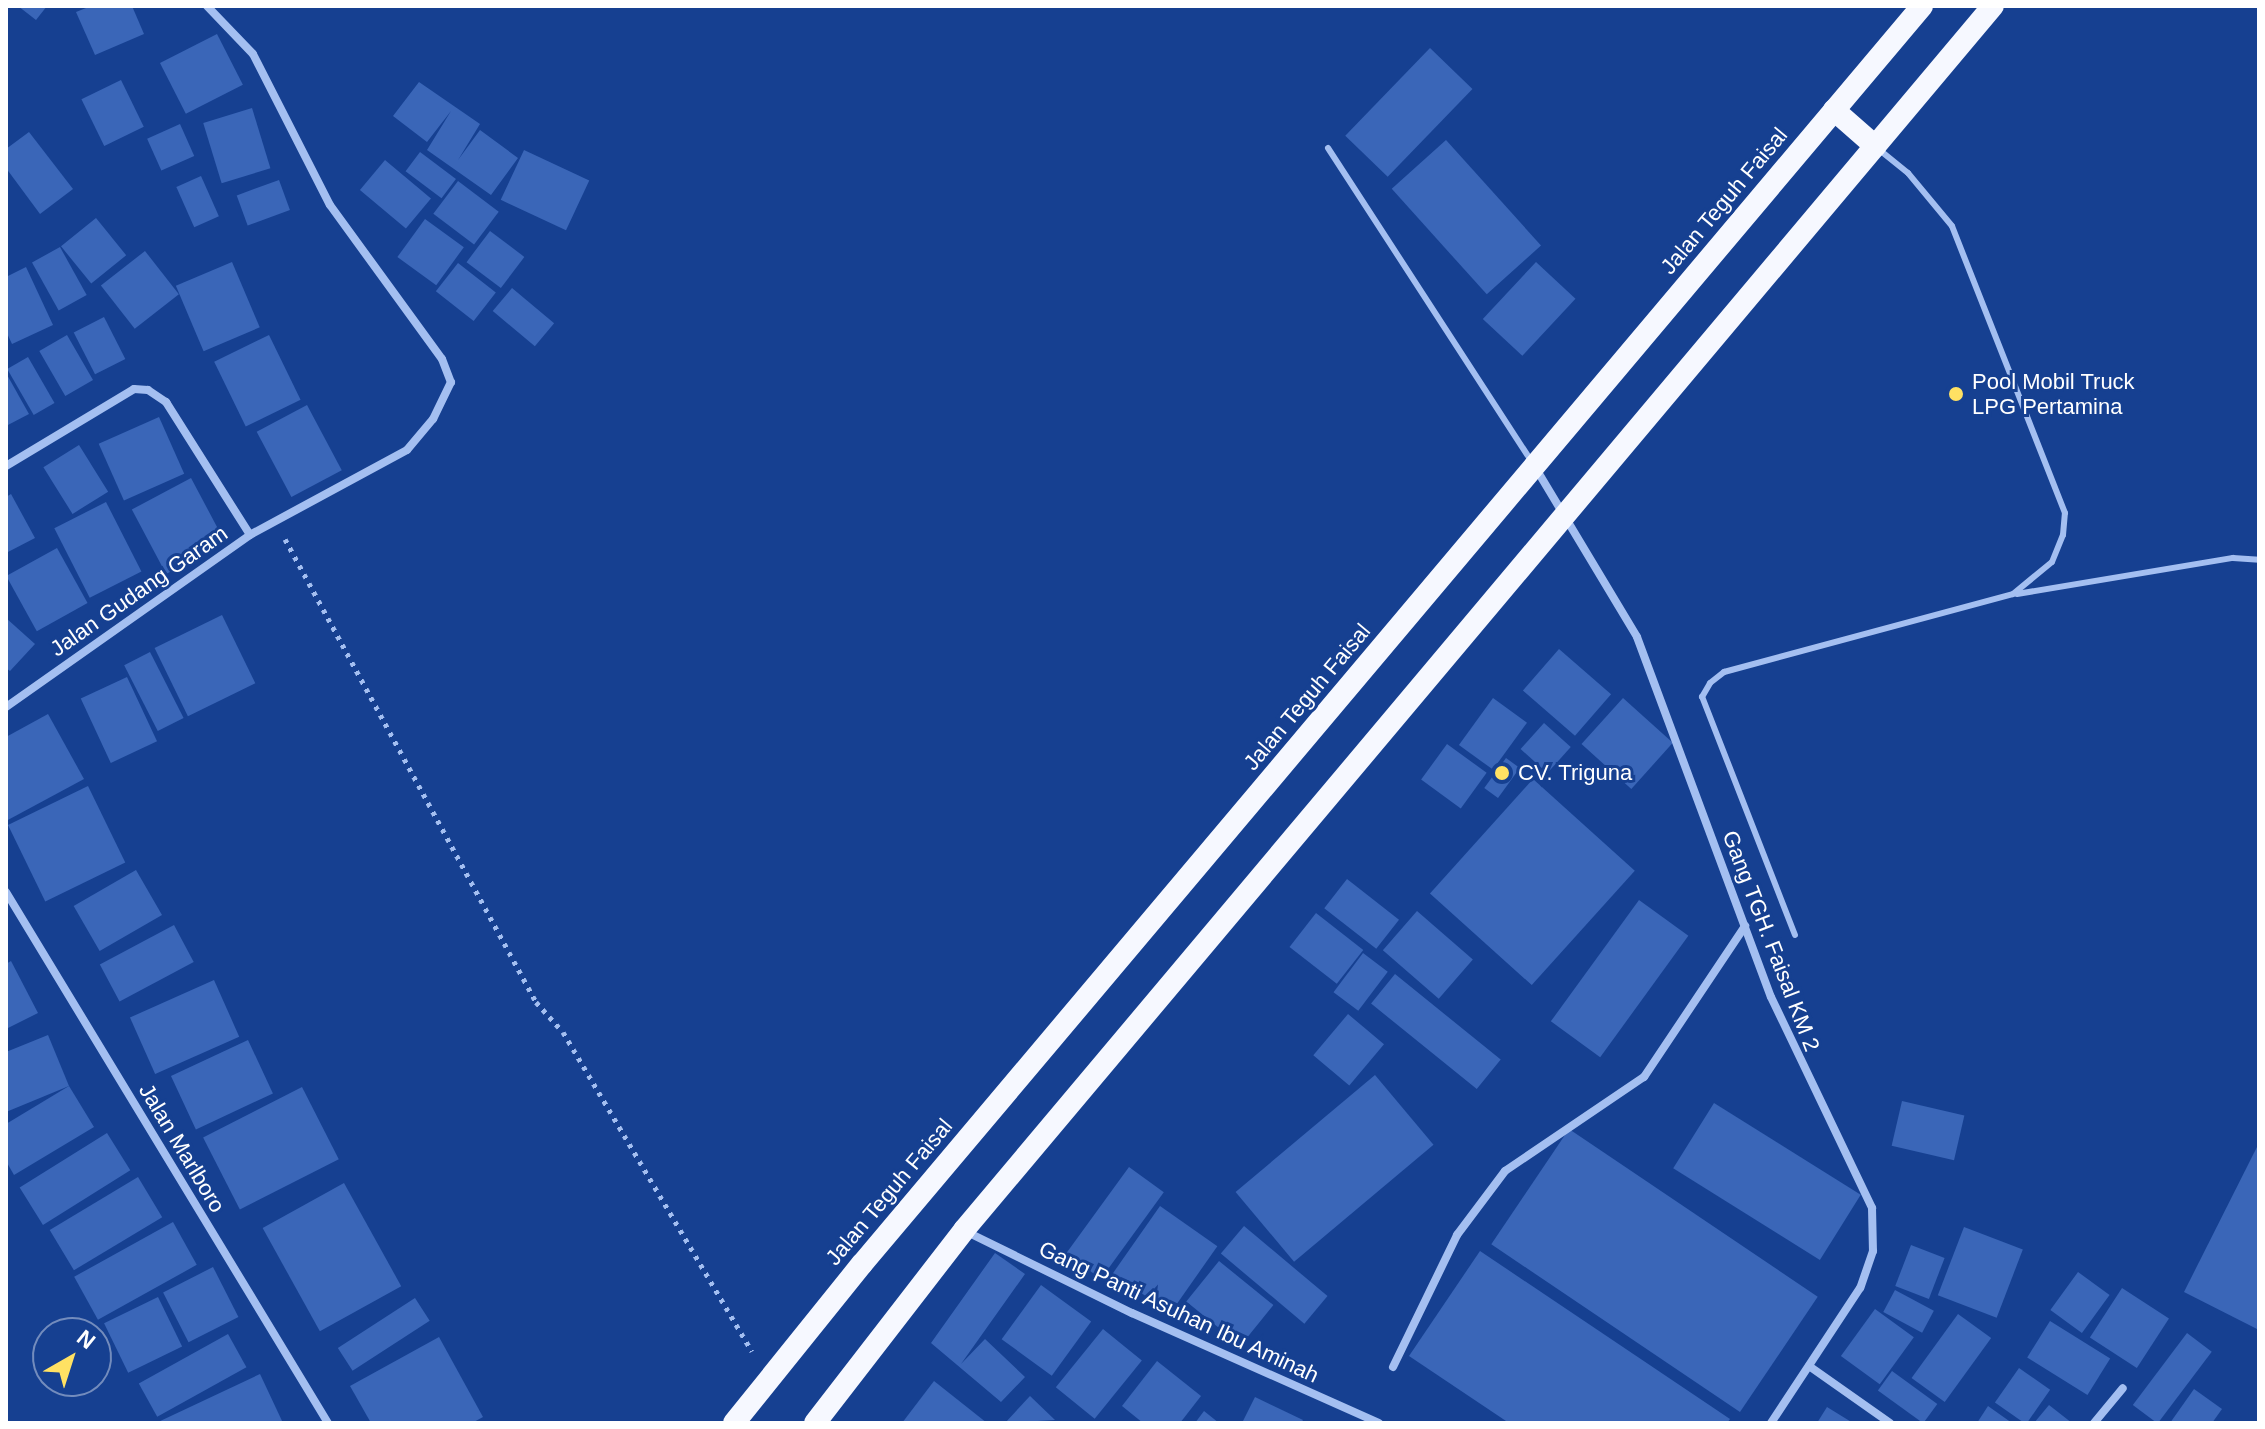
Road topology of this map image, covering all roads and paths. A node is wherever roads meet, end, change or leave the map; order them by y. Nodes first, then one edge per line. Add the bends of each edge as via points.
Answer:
1 (207, 6) edge
2 (1922, 6) edge
3 (1993, 6) edge
4 (1834, 110) junction
5 (1875, 146) junction
6 (1328, 148) dead end
7 (6, 466) edge
8 (1535, 466) junction
9 (1565, 514) junction
10 (275, 521) junction
11 (250, 535) junction
12 (2259, 560) edge
13 (2013, 594) junction
14 (6, 707) edge
15 (6, 892) edge
16 (1745, 926) junction
17 (1795, 935) dead end
18 (964, 1230) junction
19 (1809, 1366) junction
20 (1393, 1367) dead end
21 (769, 1379) junction
22 (2123, 1388) dead end
23 (328, 1423) edge
24 (734, 1423) edge
25 (815, 1423) edge
26 (1379, 1423) edge
27 (1771, 1423) edge
28 (1890, 1423) edge
29 (2094, 1423) edge

1 - 10 street via 253,54 330,205 442,359 451,382 433,419 407,450
2 - 4 highway, Jalan Teguh Faisal
3 - 5 highway
4 - 5 highway
4 - 8 highway, Jalan Teguh Faisal
5 - 9 highway
5 - 13 lane via 1908,173 1952,226 2065,513 2052,562
6 - 8 lane
7 - 11 street, Jalan Gudang Garam via 134,389 160,396
8 - 9 street, Gang TGH. Faisal KM 2
8 - 21 highway, Jalan Teguh Faisal
9 - 16 street, Gang TGH. Faisal KM 2 via 1650,666
9 - 18 highway
10 - 11 street
10 - 21 path via 536,1002 563,1032
11 - 14 street, Jalan Gudang Garam
12 - 13 lane via 2233,558
13 - 17 lane via 1724,672 1710,683 1702,697
15 - 23 street, Jalan Marlboro
16 - 19 street, Gang TGH. Faisal KM 2 via 1803,1072 1872,1208 1873,1251 1860,1288
16 - 20 street via 1644,1077 1505,1171 1457,1235
18 - 25 highway
18 - 26 street, Gang Panti Asuhan Ibu Aminah via 1132,1313
19 - 27 street, Gang TGH. Faisal KM 2
19 - 28 street
21 - 24 highway, Jalan Teguh Faisal
22 - 29 street

